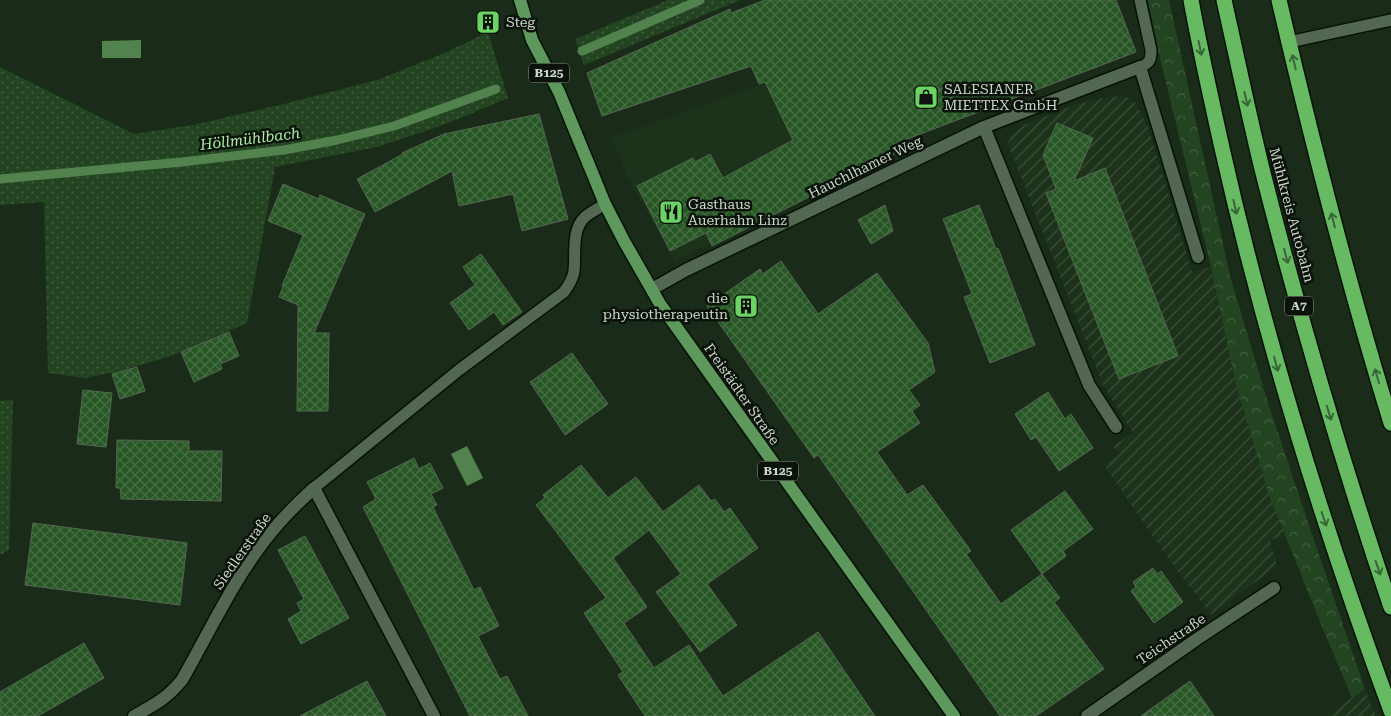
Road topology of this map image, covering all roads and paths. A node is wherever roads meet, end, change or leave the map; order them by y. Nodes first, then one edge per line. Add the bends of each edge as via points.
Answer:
1 (520, 0) edge
2 (1140, 0) edge
3 (1191, 0) edge
4 (1224, 0) edge
5 (1279, 0) edge
6 (1391, 20) edge
7 (1289, 42) junction
8 (1140, 67) junction
9 (984, 127) junction
10 (605, 204) junction
11 (1198, 257) dead end
12 (652, 289) junction
13 (1391, 423) edge
14 (1116, 427) dead end
15 (314, 488) junction
16 (1274, 588) dead end
17 (1391, 608) edge
18 (1391, 710) edge
19 (134, 716) edge
20 (434, 716) edge
21 (954, 716) edge
22 (1087, 716) edge

1 - 10 main road, Freistädter Straße / B125 via 532,40 559,92
2 - 8 lane via 1151,58
3 -> 18 highway via 1240,229 1279,372 1320,507
4 -> 17 highway, Mühlkreis Autobahn / A7 via 1263,172 1298,301 1368,541
5 - 7 highway
6 - 7 lane
13 -> 7 highway via 1343,261
8 - 9 street, Hauchlhamer Weg
8 - 11 street
9 - 12 street, Hauchlhamer Weg
9 - 14 street via 1089,385
10 - 12 main road, Freistädter Straße / B125
10 - 15 lane via 584,218 580,225 576,234 574,272 564,292 459,370
12 - 21 main road, Freistädter Straße / B125
15 - 19 street, Siedlerstraße via 274,528 242,573 171,694
15 - 20 street
16 - 22 street, Teichstraße

